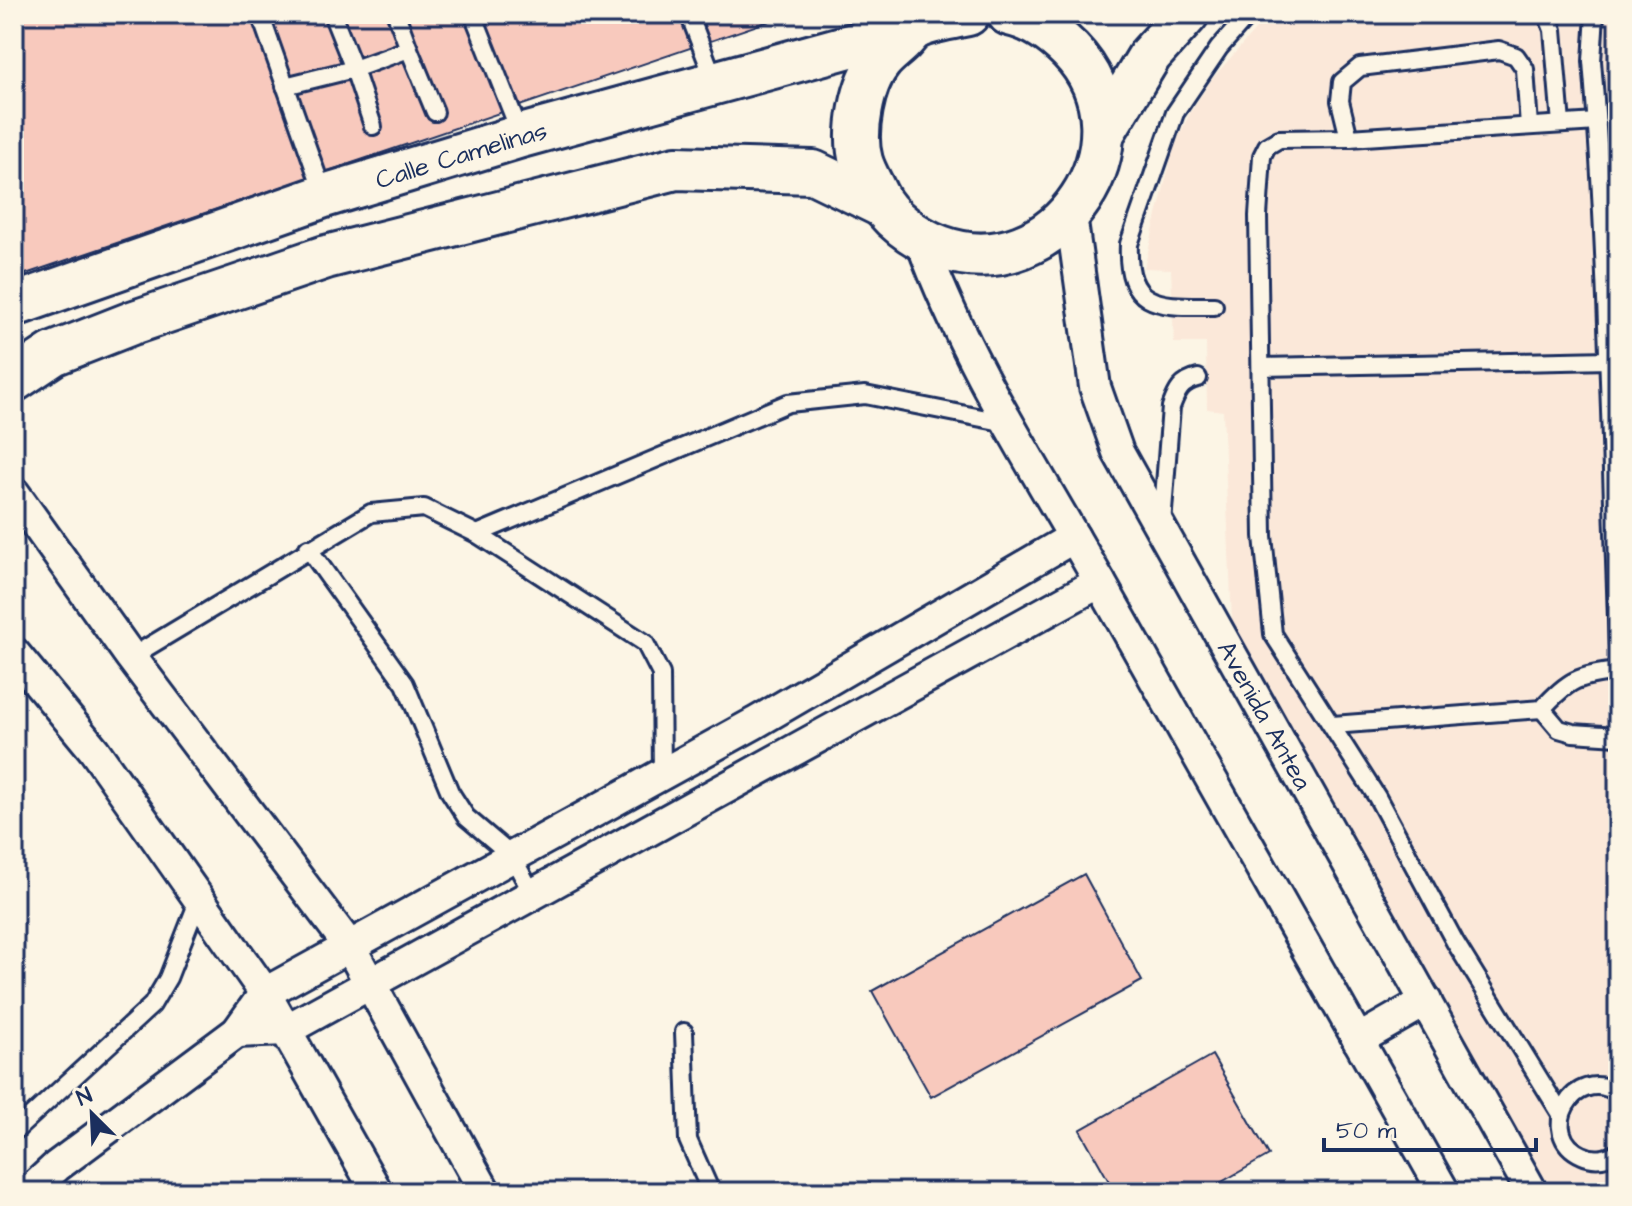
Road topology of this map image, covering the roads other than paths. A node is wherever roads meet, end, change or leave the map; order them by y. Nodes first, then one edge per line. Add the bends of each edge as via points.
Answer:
1 (260, 14) edge
2 (332, 14) edge
3 (396, 14) edge
4 (473, 14) edge
5 (689, 14) edge
6 (968, 14) edge
7 (1009, 14) edge
8 (1187, 14) edge
9 (1249, 14) edge
10 (1547, 14) edge
11 (1595, 14) edge
12 (915, 28) junction
13 (409, 49) junction
14 (354, 69) junction
15 (716, 84) junction
16 (285, 86) junction
17 (435, 112) dead end
18 (1597, 122) junction
19 (1561, 124) junction
20 (373, 126) dead end
21 (1529, 126) junction
22 (1103, 133) junction
23 (521, 136) junction
24 (1349, 138) junction
25 (324, 196) junction
26 (881, 205) junction
27 (1071, 215) junction
28 (921, 240) junction
29 (14, 305) edge
30 (1214, 306) dead end
31 (1610, 360) junction
32 (1262, 367) junction
33 (1198, 378) dead end
34 (14, 380) edge
35 (1007, 423) junction
36 (14, 493) edge
37 (1161, 529) junction
38 (477, 534) junction
39 (1074, 537) junction
40 (308, 548) junction
41 (1100, 582) junction
42 (1618, 642) edge
43 (14, 653) edge
44 (131, 657) junction
45 (1618, 671) edge
46 (1542, 709) junction
47 (755, 723) junction
48 (1333, 725) junction
49 (1618, 736) edge
50 (776, 762) junction
51 (662, 774) junction
52 (512, 856) junction
53 (533, 895) junction
54 (199, 899) junction
55 (350, 947) junction
56 (371, 984) junction
57 (265, 993) junction
58 (1426, 1001) junction
59 (286, 1030) junction
60 (237, 1032) junction
61 (684, 1032) dead end
62 (1358, 1040) junction
63 (1618, 1093) edge
64 (1561, 1114) junction
65 (14, 1132) edge
66 (1618, 1152) edge
67 (29, 1192) edge
68 (377, 1192) edge
69 (485, 1192) edge
70 (711, 1192) edge
71 (1444, 1192) edge
72 (1532, 1192) edge

1 - 16 lane
2 - 14 lane
3 - 13 lane
4 - 23 lane
5 - 15 lane
6 - 12 main road, Calle Camelinas
7 - 22 main road via 1055,35 1081,62 1098,96
8 - 22 main road via 1150,55
9 - 30 lane via 1175,113 1129,244 1128,265 1145,300 1166,306
10 - 19 lane
11 - 18 lane
12 - 15 main road, Calle Camelinas
12 - 26 main road via 878,63 859,110 860,160
13 - 14 lane
13 - 17 lane
14 - 16 lane
14 - 20 lane
15 - 23 main road, Calle Camelinas
16 - 25 lane
18 - 19 lane
18 - 31 lane
19 - 21 lane
21 - 24 lane
21 - 24 lane via 1525,69 1516,56 1499,50 1360,67 1342,82 1340,101
22 - 27 main road via 1094,177
23 - 25 main road, Calle Camelinas
24 - 32 lane via 1279,139 1262,156
25 - 29 main road, Calle Camelinas
26 - 28 main road
26 - 34 main road via 813,172 676,168 326,257 53,354
27 - 28 main road via 1016,249 973,253
27 - 37 street, Avenida Antea via 1095,387 1118,452
28 - 35 street via 938,287
31 - 32 lane
31 - 42 lane
32 - 48 lane via 1263,536 1273,634
33 - 37 lane via 1187,380 1171,407
35 - 38 lane via 865,395 788,403
35 - 39 street
36 - 44 street
37 - 58 street, Avenida Antea
38 - 40 lane via 424,508 371,513
38 - 51 lane via 645,643 661,674
39 - 41 street
39 - 47 street
40 - 44 lane
40 - 52 lane via 405,684 450,792 466,817
41 - 50 street
41 - 62 street
43 - 54 street via 94,750
44 - 55 street
45 - 46 lane via 1583,675
46 - 48 lane
46 - 49 lane via 1559,729
47 - 50 street
47 - 51 street
48 - 64 lane via 1455,942
50 - 53 street
51 - 52 street
52 - 53 lane
52 - 55 street
53 - 56 street
54 - 57 street
54 - 65 lane via 152,1005
55 - 56 street
55 - 57 street
56 - 59 street
56 - 69 street
57 - 59 street
57 - 60 street
58 - 62 street
58 - 72 street, Avenida Antea
59 - 60 street
59 - 68 street
60 - 67 street
61 - 70 lane via 688,1140
62 - 71 street
63 - 64 lane via 1594,1085 1579,1090
64 - 66 lane via 1566,1144 1578,1154 1592,1159

